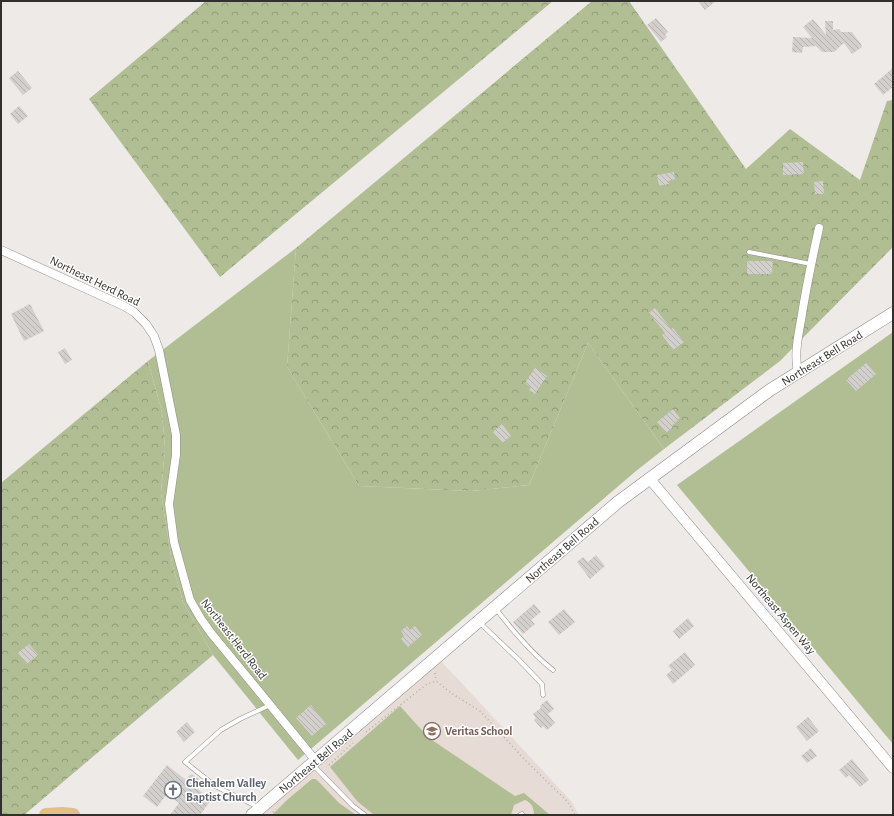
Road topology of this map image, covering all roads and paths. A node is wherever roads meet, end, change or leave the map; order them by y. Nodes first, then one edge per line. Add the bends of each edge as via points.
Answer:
1 (819, 228) dead end
2 (1, 250) edge
3 (749, 252) dead end
4 (811, 264) junction
5 (893, 313) edge
6 (798, 372) junction
7 (650, 478) junction
8 (494, 608) junction
9 (479, 621) junction
10 (554, 670) dead end
11 (543, 695) dead end
12 (270, 705) junction
13 (364, 733) dead end
14 (354, 742) dead end
15 (314, 763) junction
16 (329, 765) dead end
17 (893, 768) edge
18 (256, 812) edge
19 (46, 815) edge
20 (72, 815) edge
21 (366, 815) edge
22 (575, 815) edge

1 - 4 street
2 - 12 street, Northeast Herd Road via 124,306 141,318 154,336 164,368 176,435 176,461 169,504 170,518 190,600 201,619
3 - 4 lane
4 - 6 street via 799,334 796,360
5 - 6 main road, Northeast Bell Road
6 - 7 main road, Northeast Bell Road
7 - 8 main road, Northeast Bell Road via 590,525
7 - 17 street, Northeast Aspen Way
8 - 9 main road, Northeast Bell Road
8 - 10 lane via 526,646
9 - 11 lane via 542,684
9 - 15 main road, Northeast Bell Road
12 - 15 street, Northeast Herd Road
12 - 18 lane via 221,730 185,762 215,786
13 - 22 path via 427,684 436,681 480,711 568,802
14 - 16 path
15 - 18 main road, Northeast Bell Road
15 - 21 lane via 353,806
19 - 20 main road

